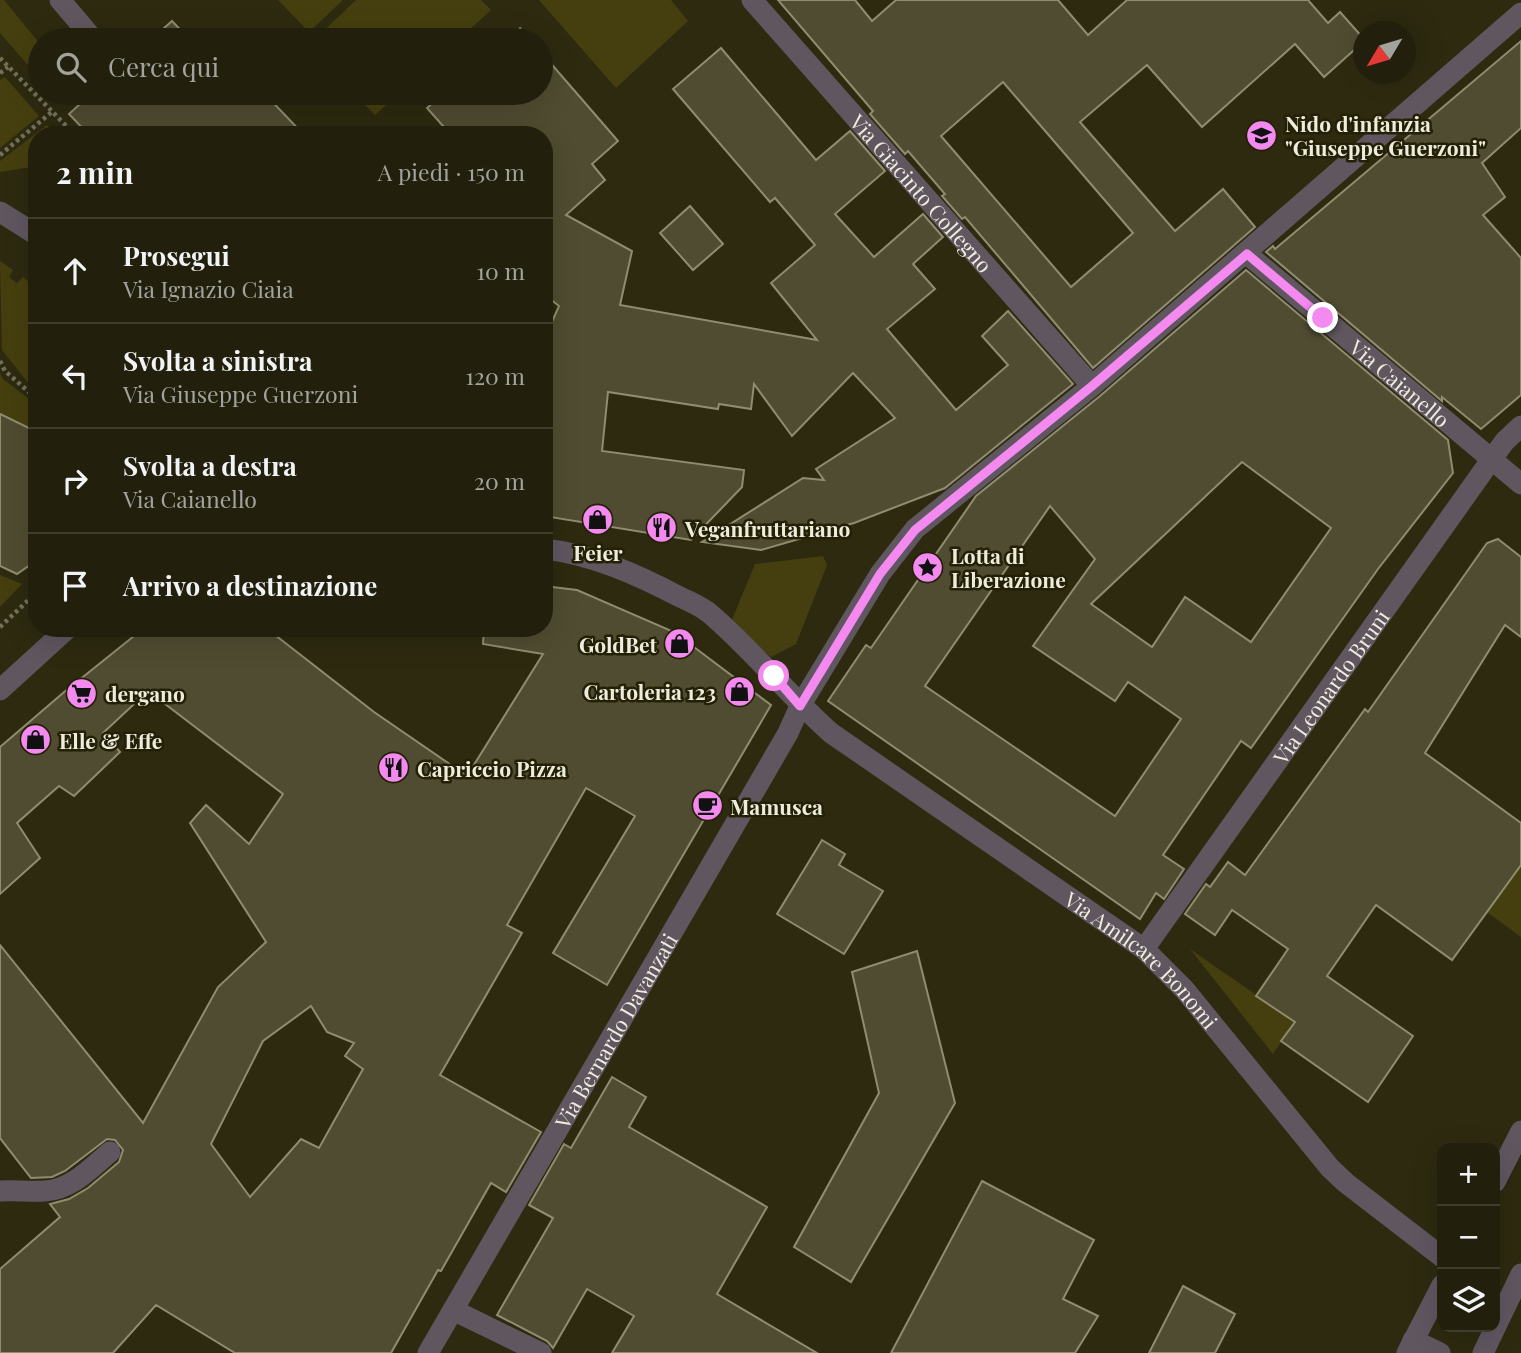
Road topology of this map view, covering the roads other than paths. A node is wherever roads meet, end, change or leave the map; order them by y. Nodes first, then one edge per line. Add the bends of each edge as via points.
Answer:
1 (60, 0) edge
2 (752, 0) edge
3 (1521, 13) edge
4 (84, 28) edge
5 (0, 212) edge
6 (28, 229) edge
7 (1247, 254) junction
8 (1092, 386) junction
9 (1521, 426) edge
10 (1491, 460) junction
11 (1521, 485) edge
12 (553, 550) edge
13 (58, 637) edge
14 (0, 690) edge
15 (800, 706) junction
16 (1143, 949) junction
17 (1521, 1131) edge
18 (110, 1152) dead end
19 (1500, 1172) edge
20 (0, 1191) edge
21 (1437, 1253) edge
22 (1521, 1274) edge
23 (1437, 1295) edge
24 (453, 1310) junction
25 (1410, 1347) edge
26 (428, 1353) edge
27 (541, 1353) edge
28 (1440, 1353) edge
29 (1483, 1353) edge

1 - 4 street
2 - 8 street, Via Giacinto Collegno
3 - 7 street, Via Bernardo Davanzati
5 - 6 street
7 - 8 street, Via Bernardo Davanzati
7 - 10 street, Via Caianello
8 - 15 street, Via Bernardo Davanzati via 915,530 880,574
9 - 10 street, Via Leonardo Bruni
10 - 11 street, Via Caianello
10 - 16 street, Via Leonardo Bruni
12 - 15 street, Via Amilcare Bonomi via 646,579 706,610
13 - 14 street
15 - 16 street, Via Amilcare Bonomi via 831,733
15 - 24 street, Via Bernardo Davanzati
16 - 21 street, Via Amilcare Bonomi via 1184,989 1330,1168
17 - 19 street
18 - 20 street via 70,1185 45,1191
22 - 29 street
23 - 25 street
24 - 26 street, Via Bernardo Davanzati
24 - 27 street
25 - 28 street

